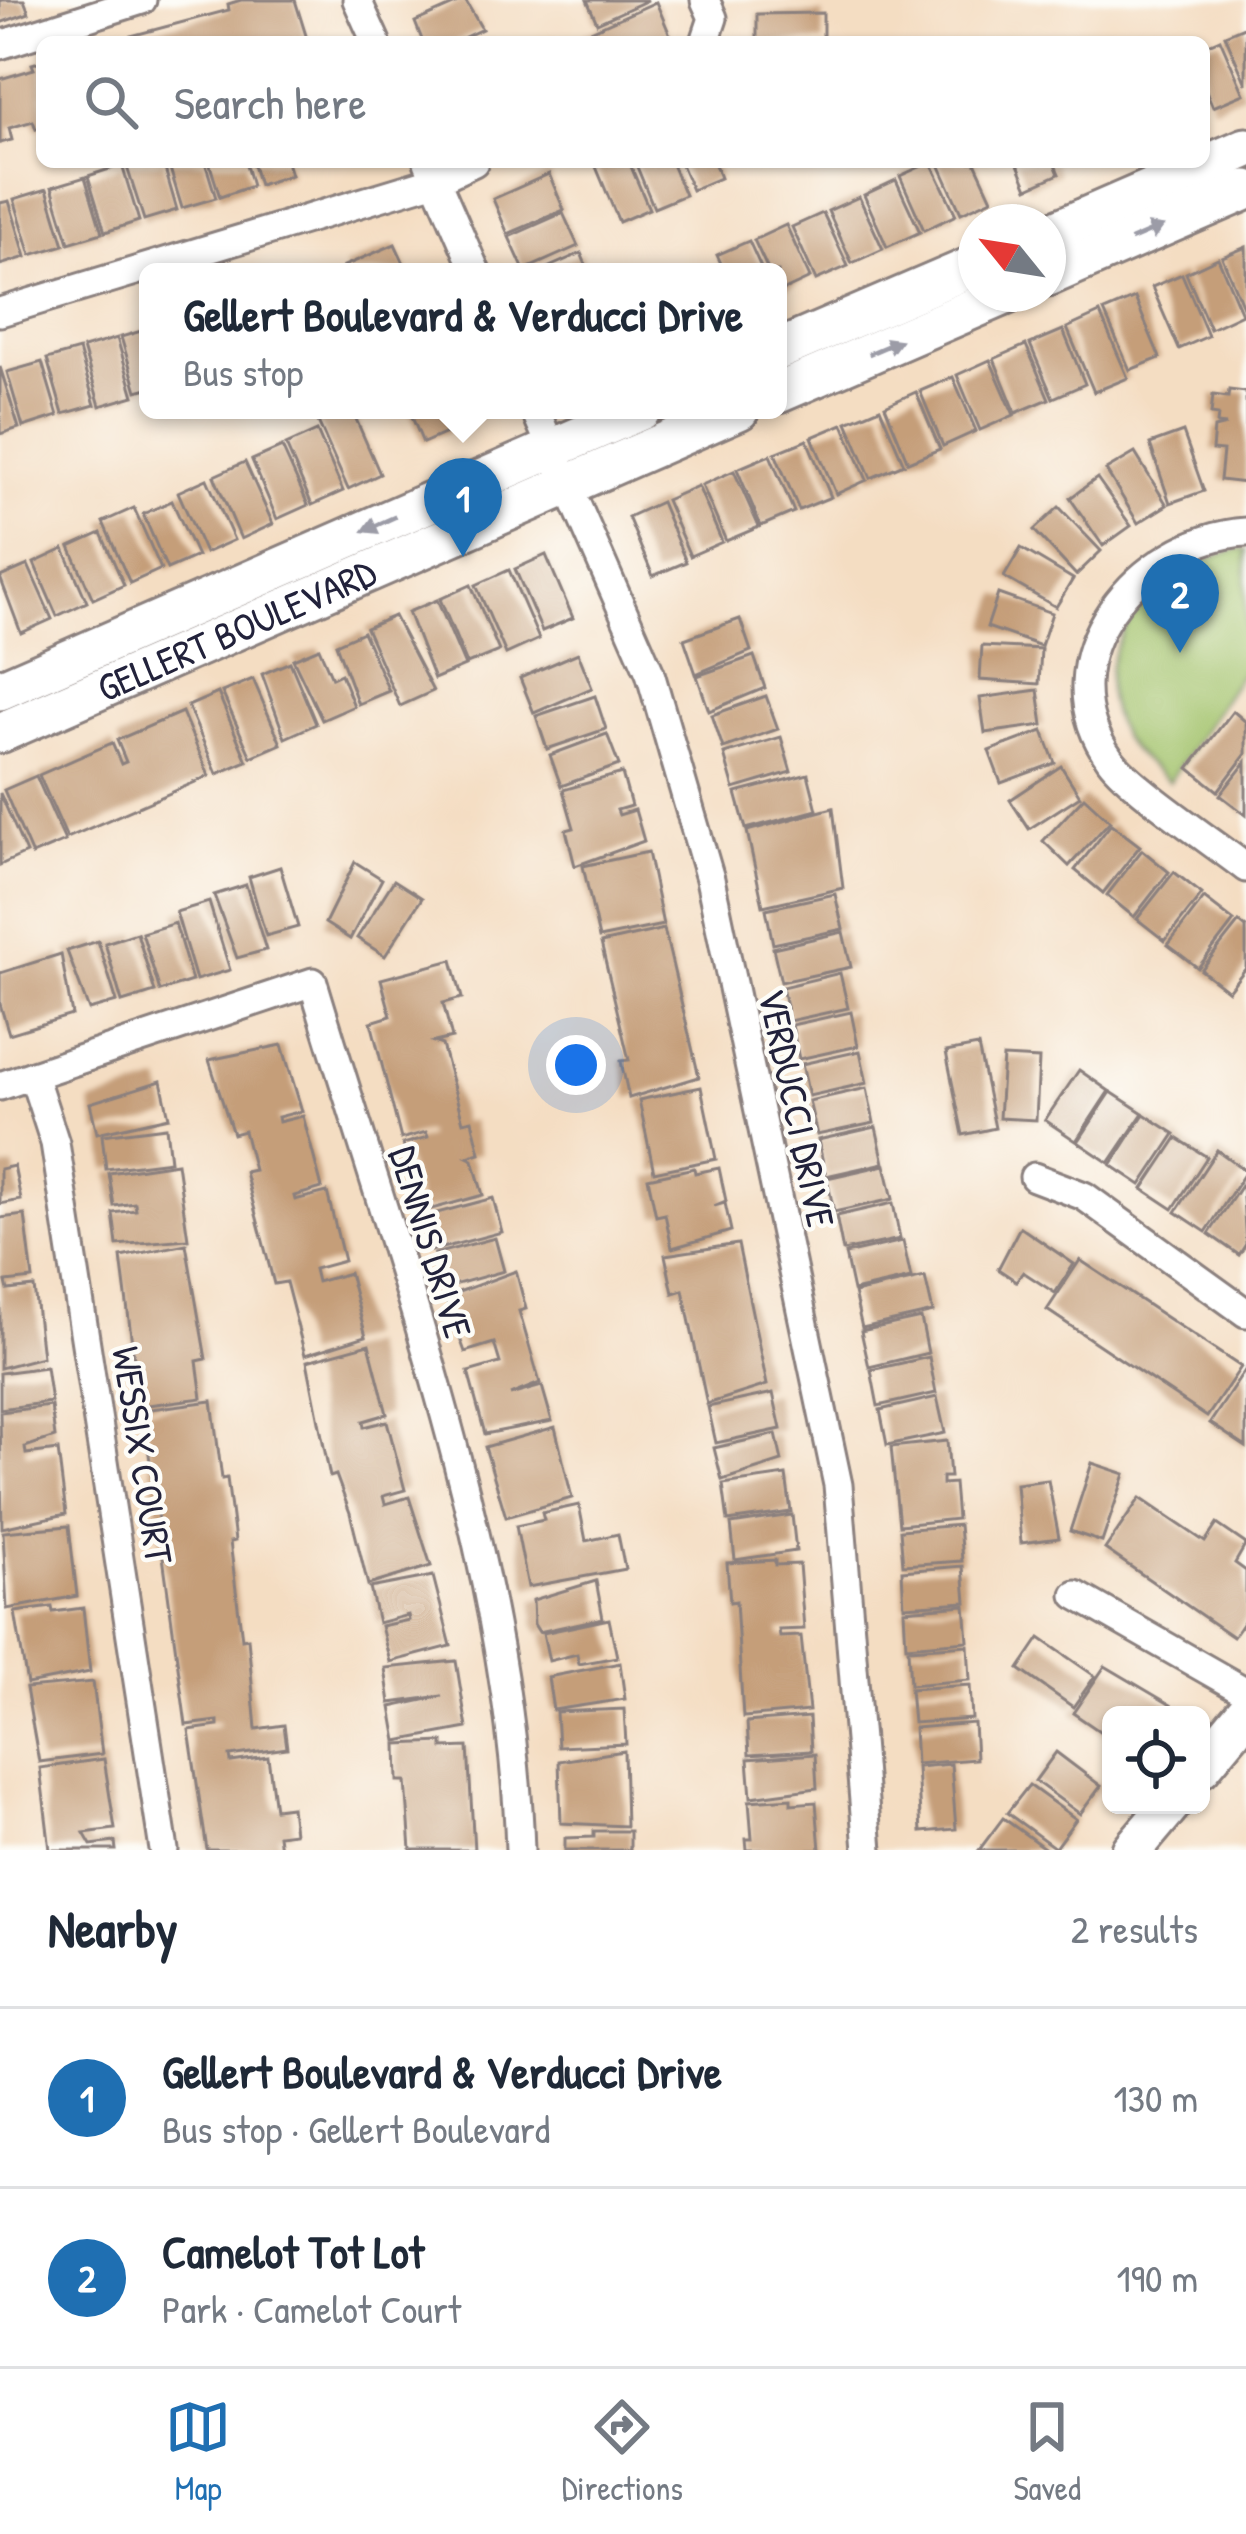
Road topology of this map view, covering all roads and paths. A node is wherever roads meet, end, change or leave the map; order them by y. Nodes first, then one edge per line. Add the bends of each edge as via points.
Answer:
1 (142, 0) edge
2 (357, 0) edge
3 (705, 0) edge
4 (373, 36) edge
5 (707, 36) edge
6 (0, 45) edge
7 (1246, 148) edge
8 (1210, 163) edge
9 (1199, 168) edge
10 (432, 171) edge
11 (1246, 190) edge
12 (1066, 225) edge
13 (150, 263) edge
14 (472, 263) edge
15 (139, 267) edge
16 (1066, 268) edge
17 (958, 273) edge
18 (0, 312) edge
19 (965, 312) edge
20 (787, 346) edge
21 (787, 389) edge
22 (539, 419) edge
23 (627, 419) edge
24 (710, 419) edge
25 (560, 466) junction
26 (1246, 532) edge
27 (0, 690) edge
28 (0, 733) edge
29 (1246, 868) edge
30 (34, 1075) junction
31 (0, 1086) edge
32 (1034, 1177) dead end
33 (1246, 1313) edge
34 (1076, 1595) dead end
35 (1246, 1692) edge
36 (1246, 1713) edge
37 (1210, 1756) edge
38 (1162, 1814) edge
39 (164, 1850) edge
40 (520, 1850) edge
41 (868, 1850) edge
42 (1132, 1850) edge

1 - 6 street
2 - 4 street
3 - 5 street via 712,18
7 - 8 main road
9 - 12 main road
10 - 13 street
10 - 14 street
16 -> 11 main road
15 - 18 street
17 - 20 main road
21 -> 19 main road
22 - 25 street, VERDUCCI DRIVE
23 - 25 main road, GELLERT BOULEVARD
24 - 25 main road, GELLERT BOULEVARD
25 -> 27 main road, GELLERT BOULEVARD
25 - 28 main road, GELLERT BOULEVARD
25 - 41 street, VERDUCCI DRIVE via 650,673 710,879 838,1485
26 - 29 street via 1213,534 1138,578 1111,605 1086,665 1087,716 1111,761
30 - 31 street, DENNIS DRIVE
30 - 39 street, WESSIX COURT via 56,1143
30 - 40 street, DENNIS DRIVE via 313,982 441,1413 504,1666
32 - 33 street via 1084,1196
34 - 35 street
36 - 37 main road
38 - 42 main road

